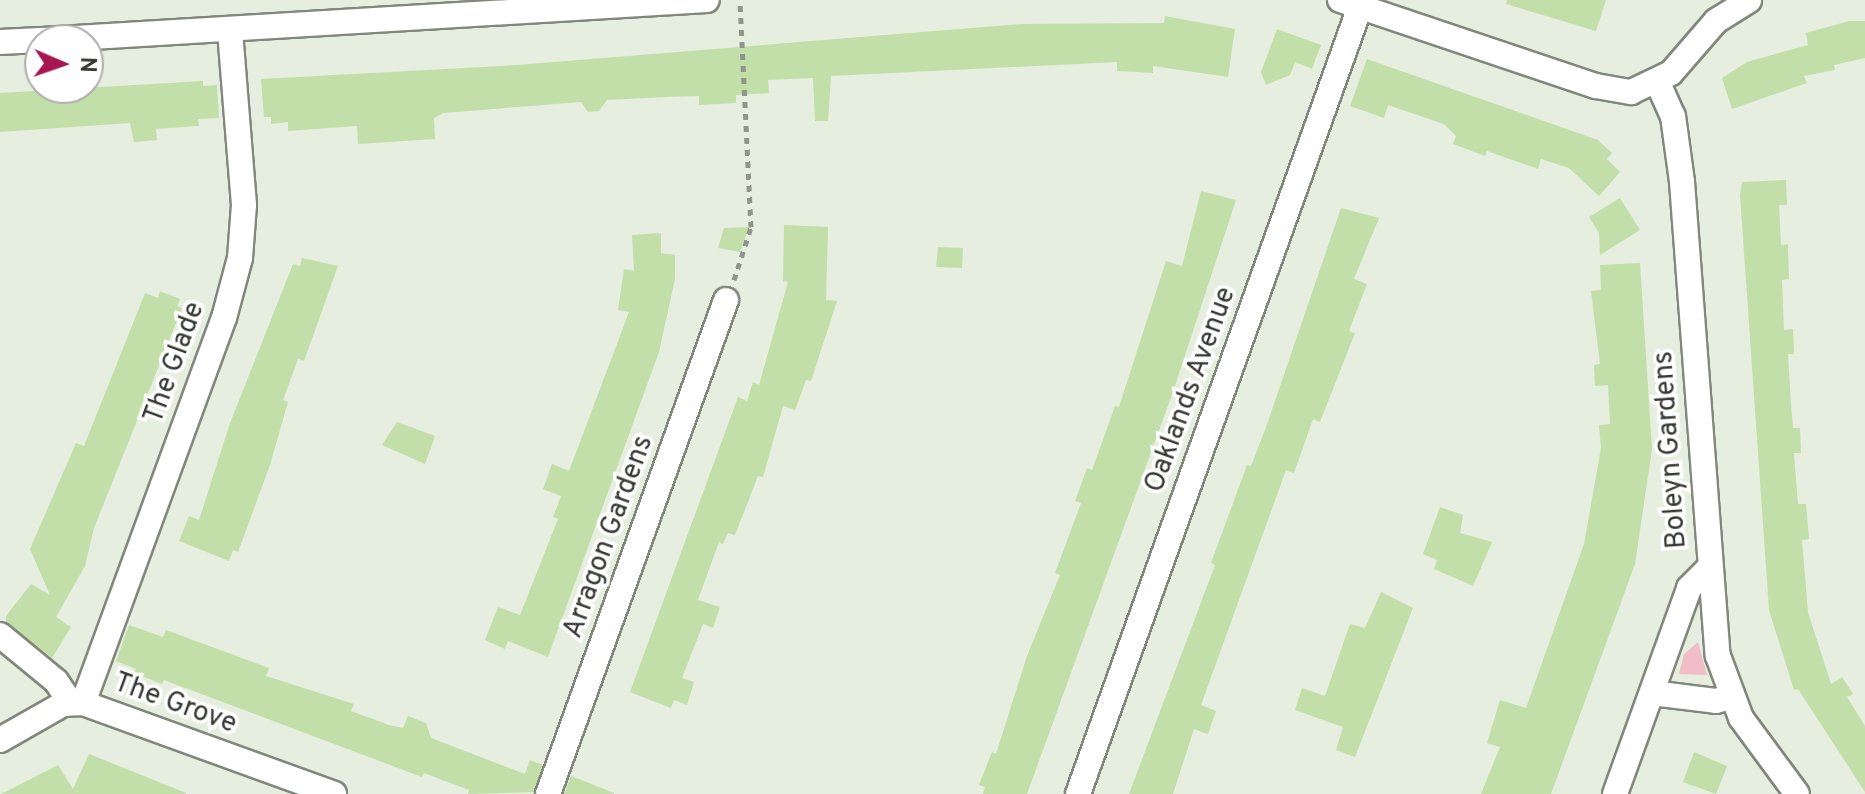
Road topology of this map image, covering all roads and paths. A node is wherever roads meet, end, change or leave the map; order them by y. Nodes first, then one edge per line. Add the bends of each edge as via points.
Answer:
1 (707, 0) edge
2 (740, 0) edge
3 (1749, 0) edge
4 (1350, 4) edge
5 (230, 30) junction
6 (104, 37) edge
7 (24, 41) edge
8 (0, 42) edge
9 (1658, 83) junction
10 (726, 300) joint
11 (1710, 567) junction
12 (0, 635) edge
13 (1652, 693) junction
14 (1730, 697) junction
15 (76, 702) junction
16 (0, 740) edge
17 (334, 794) edge
18 (548, 794) edge
19 (1078, 794) edge
20 (1615, 794) edge
21 (1797, 794) edge

1 - 5 street
2 - 10 path via 751,227
3 - 9 street via 1716,21
4 - 9 street via 1611,90 1639,91
4 - 19 street, Oaklands Avenue
5 - 6 street
5 - 15 street, The Glade via 244,205 240,258 224,318
7 - 8 street
9 - 11 street, Boleyn Gardens via 1673,116 1680,166
10 - 18 street, Arragon Gardens
11 - 13 street via 1693,580
11 - 14 street, Boleyn Gardens via 1718,656
12 - 15 street
13 - 14 street via 1716,701
13 - 20 street
14 - 21 street, Boleyn Gardens via 1752,737
15 - 16 street, The Grove
15 - 17 street, The Grove

